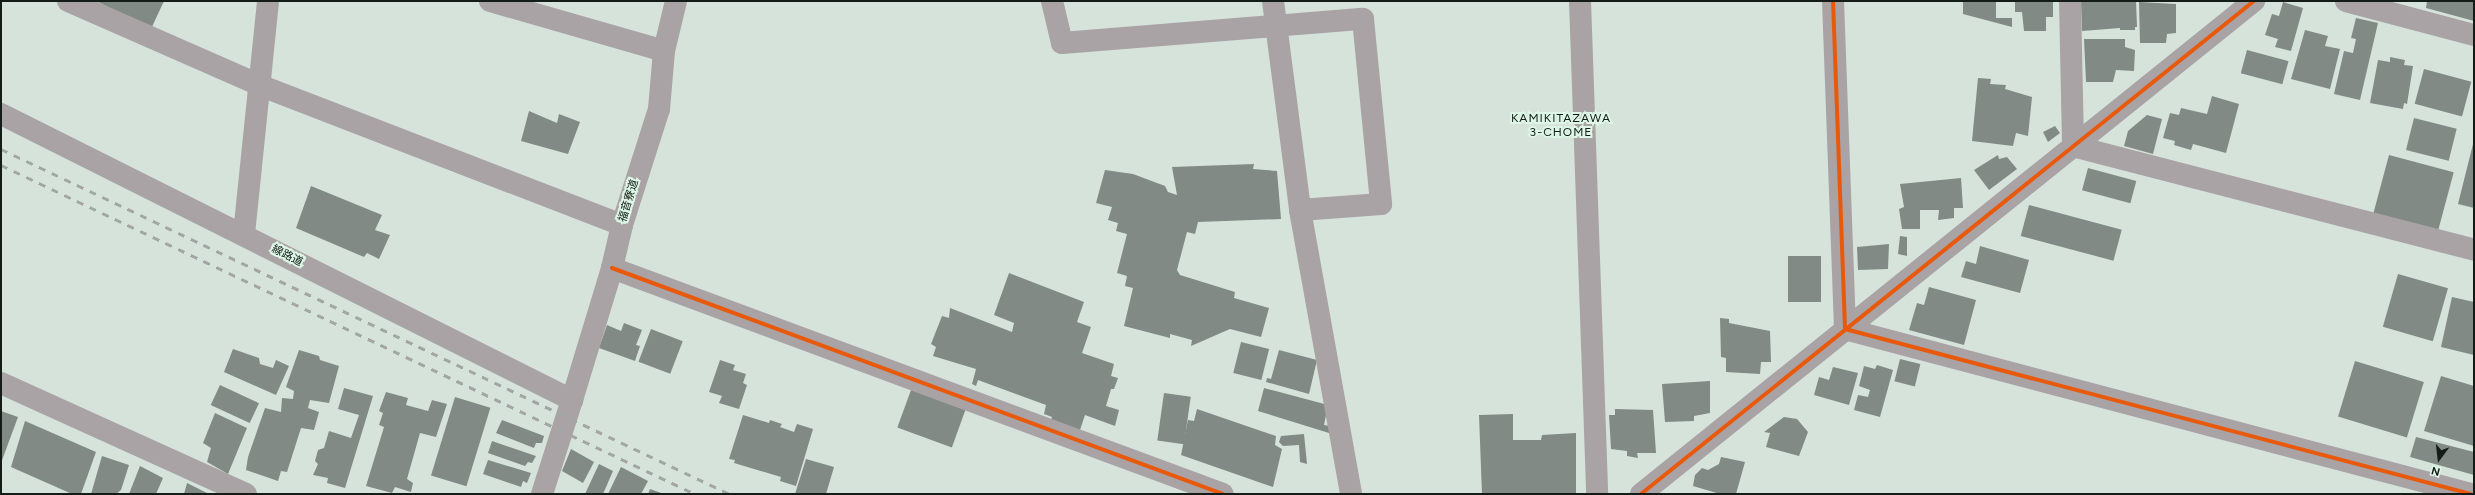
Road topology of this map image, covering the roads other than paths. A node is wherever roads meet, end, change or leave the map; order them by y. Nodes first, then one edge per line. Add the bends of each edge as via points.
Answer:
1 (68, 1) edge
2 (268, 1) edge
3 (490, 1) edge
4 (676, 1) edge
5 (1052, 1) edge
6 (1273, 1) edge
7 (1580, 1) edge
8 (1832, 1) edge
9 (2070, 1) edge
10 (2254, 1) edge
11 (2346, 1) edge
12 (1277, 26) junction
13 (2474, 35) edge
14 (664, 51) junction
15 (259, 85) junction
16 (1, 114) edge
17 (2074, 146) junction
18 (1300, 210) junction
19 (622, 225) junction
20 (244, 234) junction
21 (2474, 250) edge
22 (612, 268) junction
23 (1845, 330) junction
24 (1, 383) edge
25 (572, 400) junction
26 (246, 494) edge
27 (542, 494) edge
28 (1222, 494) edge
29 (1351, 494) edge
30 (1596, 494) edge
31 (1641, 494) edge
32 (2471, 494) edge

1 - 15 street
2 - 15 street
3 - 14 street
4 - 14 street, 福音寮道
5 - 12 street via 1062,43
6 - 12 street
7 - 30 street
8 - 23 street
9 - 17 street
10 - 17 street
11 - 13 street
12 - 18 street
12 - 18 street via 1363,19 1381,204
14 - 19 street, 福音寮道 via 659,109
15 - 19 street
15 - 20 street
16 - 20 street, 線路道
17 - 21 street
17 - 23 street
18 - 29 street
19 - 22 street, 福音寮道
20 - 25 street, 線路道
22 - 25 street, 福音寮道
22 - 28 street
23 - 31 street
23 - 32 street
24 - 26 street
25 - 27 street, 福音寮道

